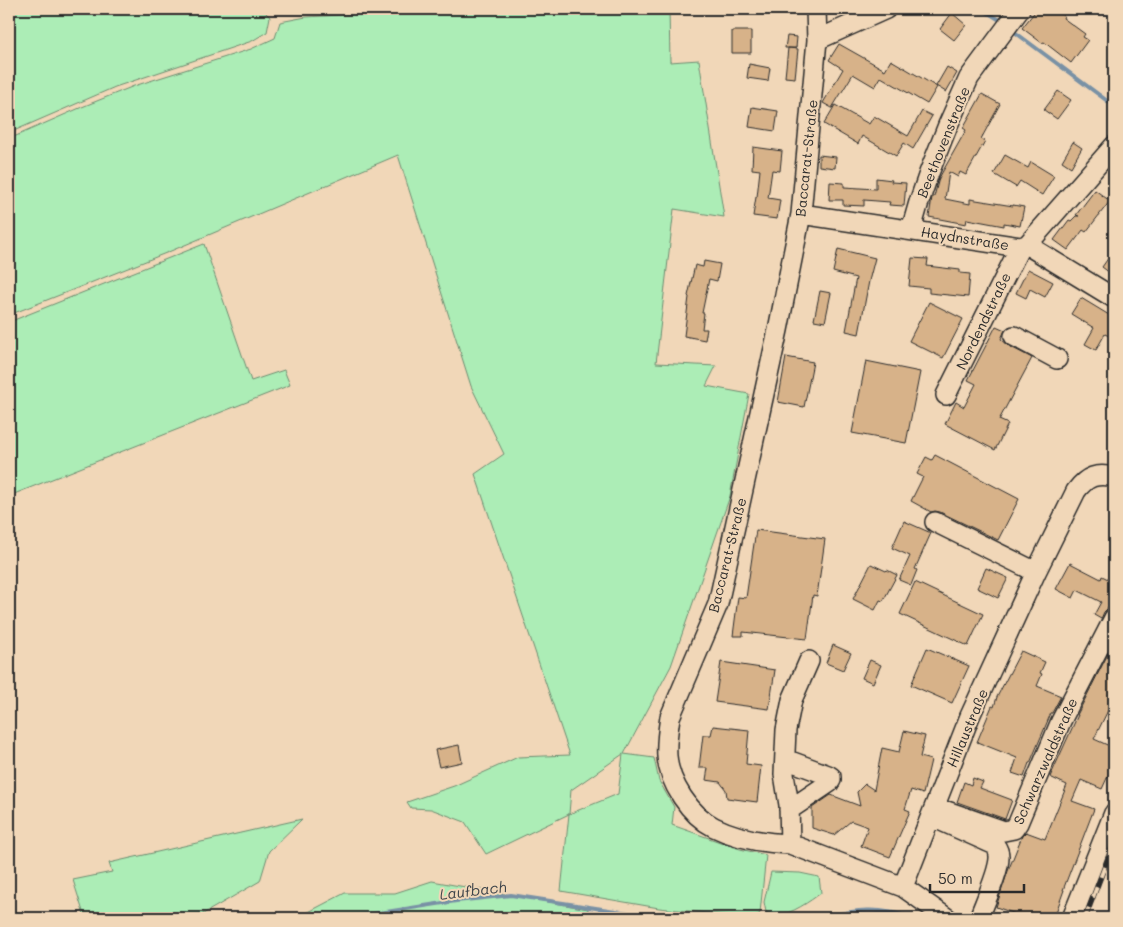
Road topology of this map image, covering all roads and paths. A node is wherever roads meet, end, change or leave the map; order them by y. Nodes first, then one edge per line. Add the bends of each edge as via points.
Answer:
1 (816, 9) edge
2 (886, 9) edge
3 (1020, 9) edge
4 (817, 40) junction
5 (1114, 146) edge
6 (801, 214) junction
7 (911, 230) junction
8 (1023, 246) junction
9 (1114, 298) edge
10 (1014, 336) dead end
11 (1056, 359) dead end
12 (946, 395) dead end
13 (1114, 477) edge
14 (935, 522) dead end
15 (1036, 572) junction
16 (1114, 618) edge
17 (809, 661) dead end
18 (793, 762) dead end
19 (789, 810) junction
20 (933, 812) junction
21 (1114, 813) edge
22 (790, 844) junction
23 (903, 887) junction
24 (947, 918) edge
25 (979, 918) edge
26 (1072, 918) edge

1 - 4 street, Baccarat-Straße
2 - 4 street
3 - 7 street, Beethovenstraße via 969,78 929,172
4 - 6 street, Baccarat-Straße
5 - 8 street, Nordendstraße
6 - 7 street, Haydnstraße
6 - 22 street, Baccarat-Straße via 718,604 670,718 666,745 674,784 682,798 700,816 732,834 773,844
7 - 8 street, Haydnstraße
8 - 9 street, Haydnstraße
8 - 12 street, Nordendstraße
10 - 11 street
13 - 15 street, Hillaustraße via 1096,475 1076,491
14 - 15 street
15 - 20 street, Hillaustraße via 970,716
16 - 20 street, Schwarzwaldstraße via 1061,722 1014,829 1004,831
17 - 19 street via 792,700 786,730 784,774
18 - 19 street via 828,774 831,780
19 - 22 street
20 - 23 street, Hillaustraße
20 - 25 street via 998,850 997,870
21 - 26 street
22 - 23 street, Baccarat-Straße
23 - 24 street, Baccarat-Straße

